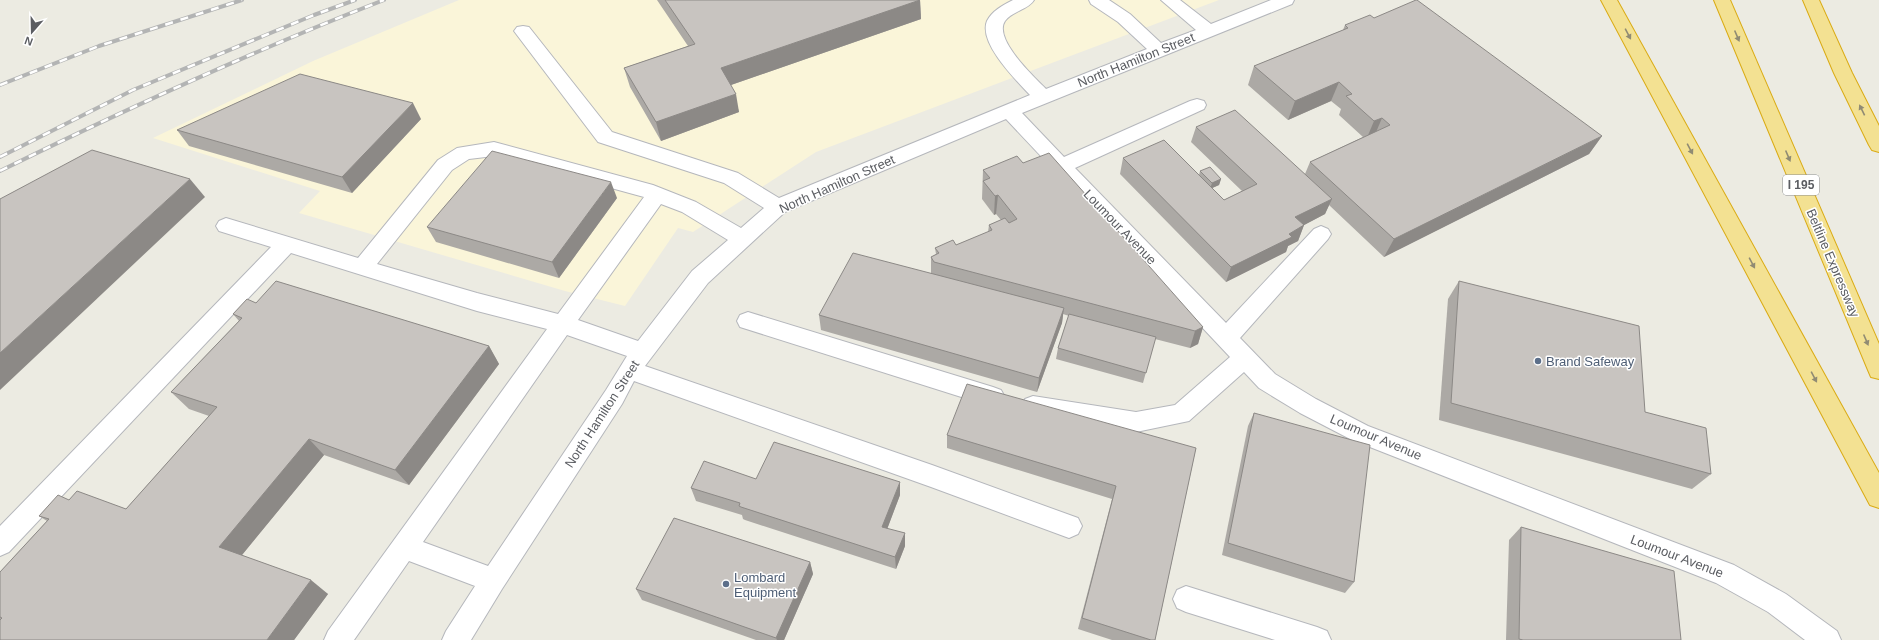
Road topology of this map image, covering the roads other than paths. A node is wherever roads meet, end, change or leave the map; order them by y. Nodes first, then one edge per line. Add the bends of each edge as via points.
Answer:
1 (1026, 0) edge
2 (1097, 0) edge
3 (1169, 0) edge
4 (1286, 0) edge
5 (1609, 0) edge
6 (1722, 0) edge
7 (1811, 0) edge
8 (523, 31) dead end
9 (1209, 31) junction
10 (1159, 51) junction
11 (1042, 97) junction
12 (1197, 105) dead end
13 (1009, 111) junction
14 (1879, 145) edge
15 (1061, 166) junction
16 (657, 194) junction
17 (778, 207) junction
18 (226, 226) dead end
19 (1321, 234) dead end
20 (743, 239) junction
21 (286, 245) junction
22 (362, 268) junction
23 (748, 320) dead end
24 (562, 324) junction
25 (1226, 338) junction
26 (643, 352) junction
27 (1244, 358) junction
28 (628, 370) junction
29 (1879, 370) edge
30 (1879, 497) edge
31 (1069, 526) dead end
32 (0, 544) edge
33 (404, 547) junction
34 (493, 580) junction
35 (1186, 599) dead end
36 (464, 638) edge
37 (338, 640) edge
38 (1317, 640) edge
39 (1827, 640) edge

1 - 11 street via 1004,14 995,22 993,28 996,42
2 - 10 street via 1124,18
3 - 9 street
4 - 9 street, North Hamilton Street
5 -> 30 highway
6 -> 29 highway, Beltline Expressway / I 195
14 -> 7 highway
8 - 17 street via 605,137 731,178
9 - 10 street, North Hamilton Street
10 - 11 street, North Hamilton Street
11 - 13 street, North Hamilton Street
12 - 15 street
13 - 15 street, Loumour Avenue
13 - 17 street, North Hamilton Street
15 - 25 street, Loumour Avenue
16 - 20 street via 689,207
16 - 22 street via 494,149 464,153 445,165
16 - 24 street
17 - 20 street, North Hamilton Street
18 - 21 street
19 - 25 street
20 - 26 street, North Hamilton Street via 700,277
21 - 22 street
21 - 32 street
22 - 24 street via 476,302
23 - 27 street via 1009,402 1136,422 1181,414
24 - 26 street
24 - 33 street
25 - 27 street, Loumour Avenue
26 - 28 street, North Hamilton Street
27 - 39 street, Loumour Avenue via 1267,381 1360,433 1725,574 1777,603
28 - 31 street
28 - 34 street, North Hamilton Street via 614,397
33 - 34 street
33 - 37 street
34 - 36 street, North Hamilton Street
35 - 38 street

